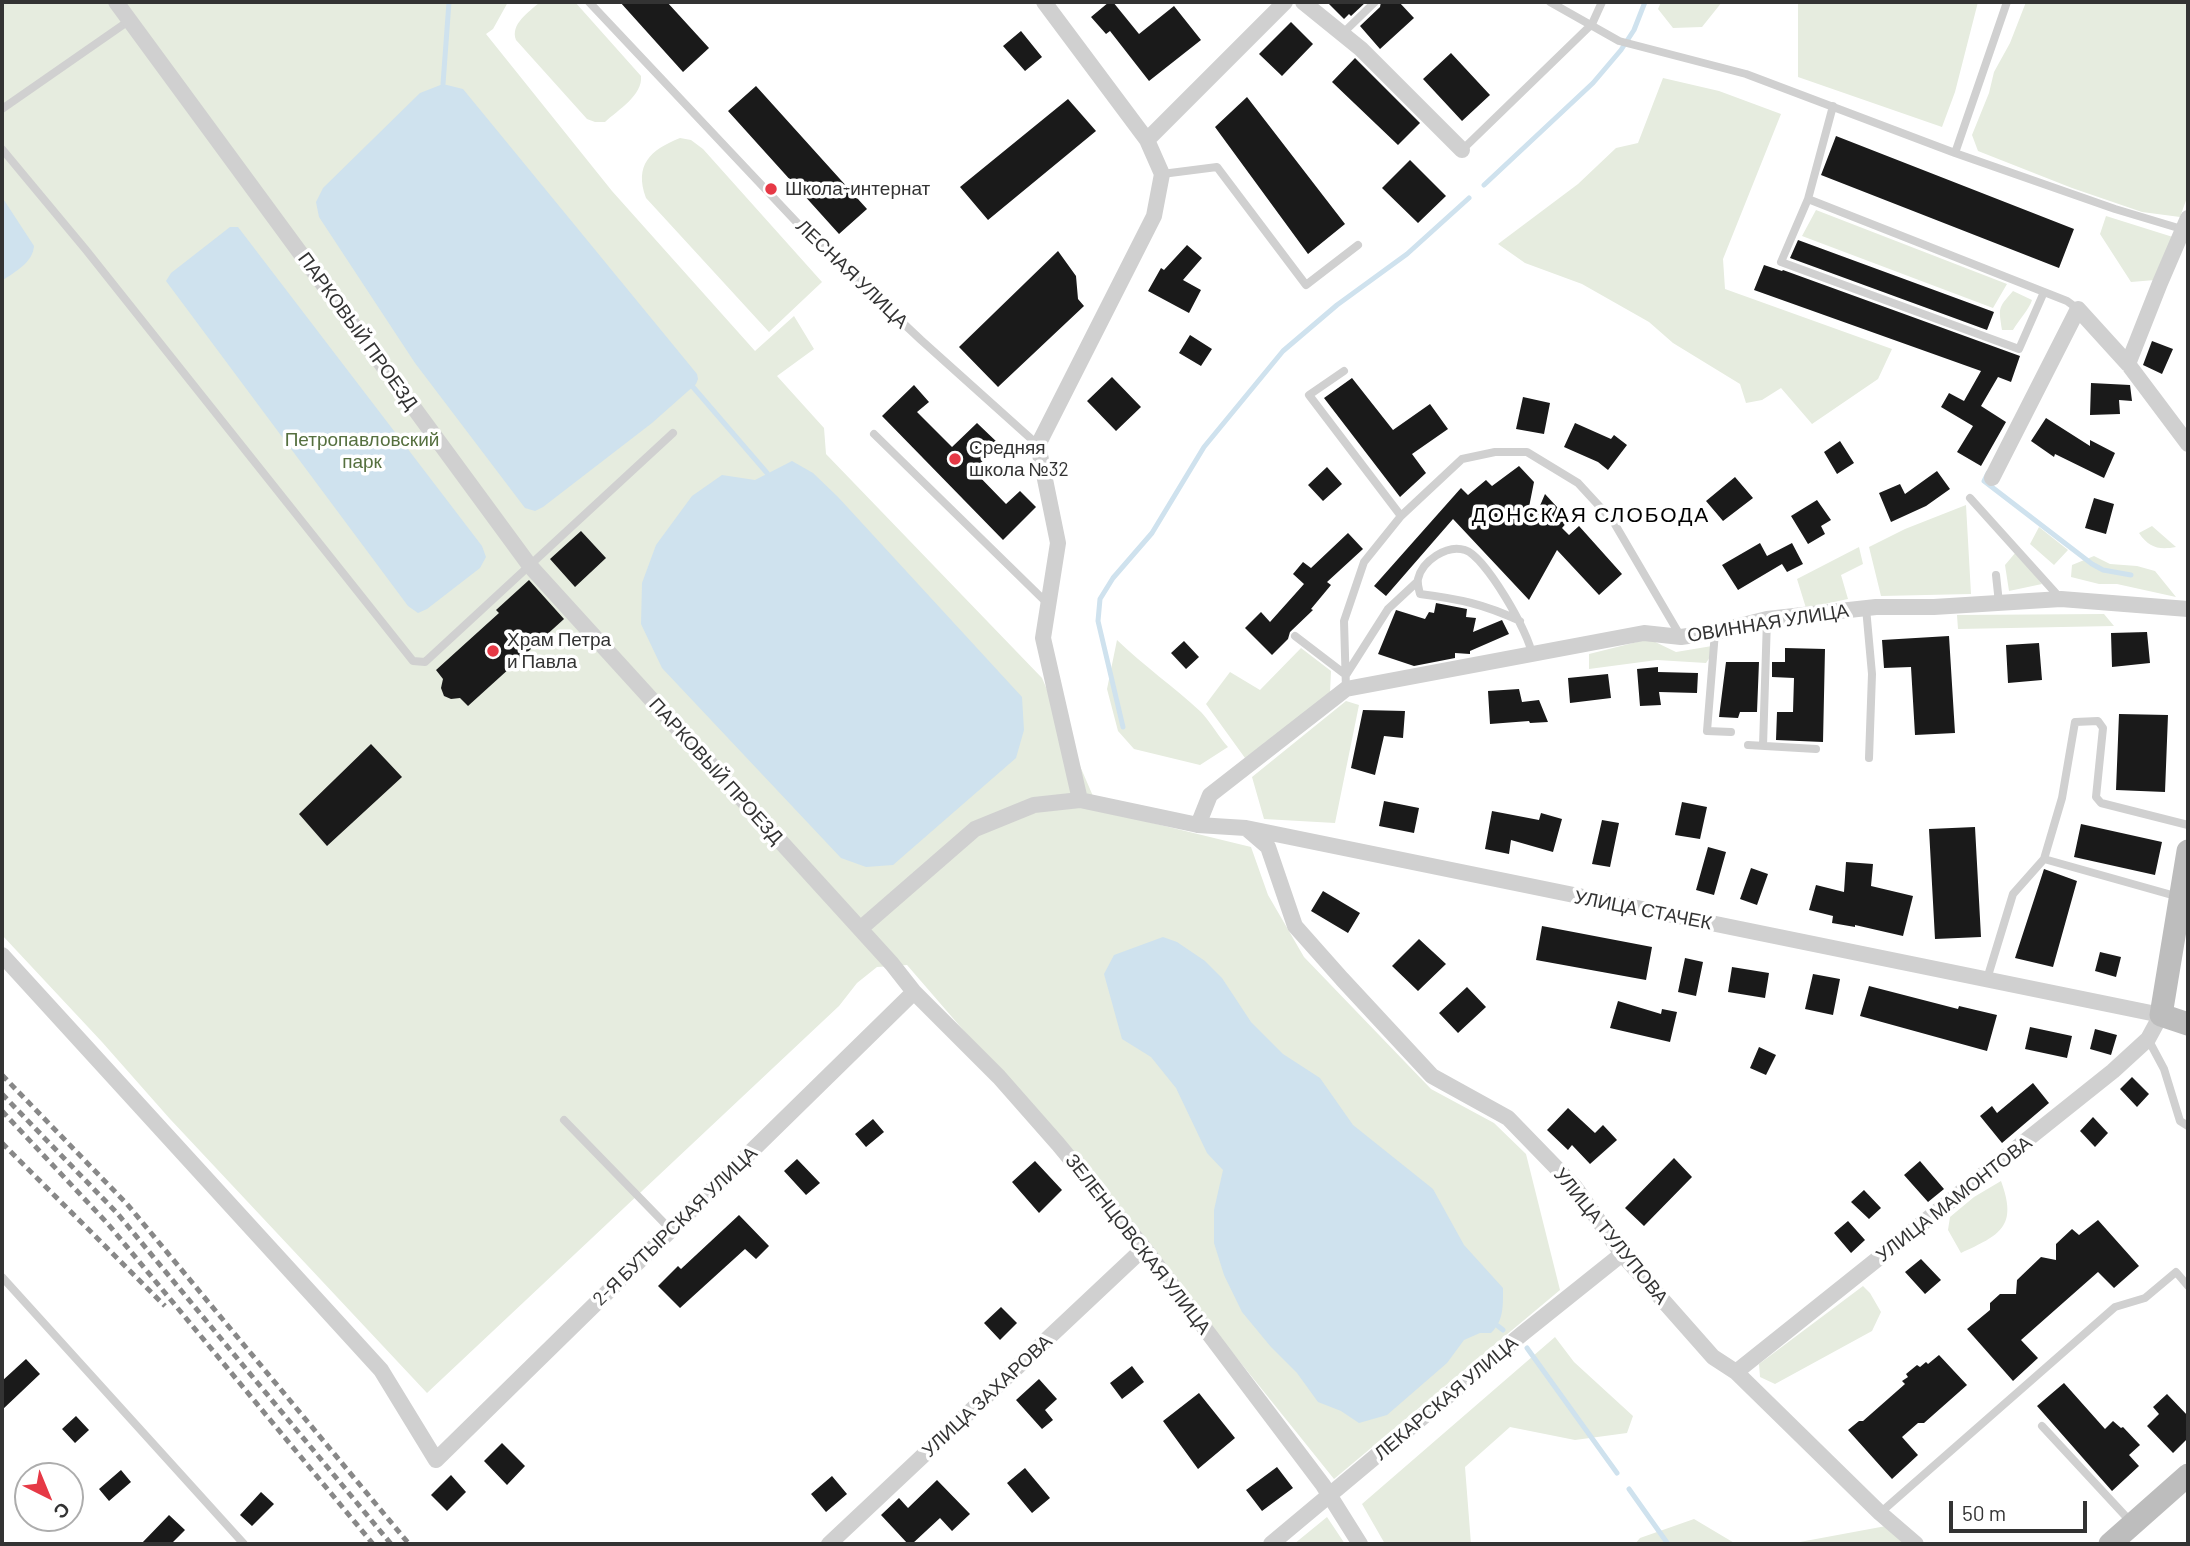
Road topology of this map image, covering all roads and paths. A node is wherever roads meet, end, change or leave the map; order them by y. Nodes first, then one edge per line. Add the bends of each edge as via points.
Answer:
1 (116, 2) edge
2 (589, 2) edge
3 (1044, 2) edge
4 (1285, 2) edge
5 (1303, 2) edge
6 (1375, 2) edge
7 (1550, 2) edge
8 (1602, 2) edge
9 (2007, 2) edge
10 (130, 20) junction
11 (1592, 24) junction
12 (1342, 34) junction
13 (1833, 106) junction
14 (2, 109) edge
15 (1147, 140) junction
16 (2, 149) edge
17 (1462, 150) joint
18 (1955, 153) junction
19 (1162, 174) junction
20 (1808, 199) junction
21 (2187, 226) edge
22 (1358, 244) dead end
23 (2044, 292) junction
24 (2078, 309) junction
25 (2129, 365) junction
26 (1344, 371) dead end
27 (673, 433) dead end
28 (874, 434) dead end
29 (2187, 440) edge
30 (1038, 445) junction
31 (1992, 478) dead end
32 (1970, 498) dead end
33 (1401, 516) junction
34 (530, 566) junction
35 (1996, 575) dead end
36 (1417, 582) junction
37 (2061, 599) junction
38 (1999, 603) junction
39 (1048, 604) junction
40 (1866, 608) junction
41 (2188, 609) edge
42 (1767, 620) junction
43 (1520, 621) junction
44 (1715, 632) junction
45 (1295, 636) dead end
46 (1681, 637) junction
47 (1532, 655) junction
48 (1346, 682) junction
49 (1731, 732) dead end
50 (1748, 745) dead end
51 (1763, 746) junction
52 (1815, 749) dead end
53 (1869, 758) dead end
54 (1088, 802) junction
55 (1198, 825) junction
56 (2188, 825) edge
57 (1246, 828) junction
58 (2188, 851) edge
59 (2044, 859) junction
60 (2181, 897) junction
61 (860, 929) junction
62 (2, 955) edge
63 (892, 964) joint
64 (1987, 979) junction
65 (914, 992) junction
66 (2161, 1015) junction
67 (2188, 1024) edge
68 (2148, 1039) junction
69 (564, 1120) dead end
70 (2188, 1126) edge
71 (671, 1230) junction
72 (1144, 1248) junction
73 (1622, 1254) junction
74 (2, 1277) edge
75 (2188, 1286) edge
76 (1736, 1372) junction
77 (2042, 1426) dead end
78 (2188, 1475) edge
79 (1329, 1496) junction
80 (1880, 1513) junction
81 (2133, 1524) junction
82 (244, 1544) edge
83 (829, 1544) edge
84 (1271, 1544) edge
85 (1360, 1544) edge
86 (1916, 1544) edge
87 (2110, 1544) edge

1 - 10 street, ПАРКОВЫЙ ПРОЕЗД
2 - 30 lane, ЛЕСНАЯ УЛИЦА via 803,229
3 - 15 street
4 - 15 street
5 - 12 street
6 - 12 lane
7 - 11 lane
8 - 11 lane
9 - 18 lane
10 - 14 lane
10 - 34 street, ПАРКОВЫЙ ПРОЕЗД
11 - 13 lane via 1619,41 1746,74
11 - 17 lane
12 - 17 street
13 - 18 lane
13 - 20 lane
15 - 19 street
16 - 34 lane via 412,661 425,663
18 - 21 lane via 2115,209
19 - 22 lane via 1217,167 1306,285
19 - 30 street via 1154,216
20 - 23 lane
20 - 23 lane via 1781,261 2019,349
21 - 25 street
23 - 24 lane
24 - 25 street
24 - 31 street
25 - 29 street
26 - 33 lane via 1309,395
27 - 34 lane
28 - 39 lane
30 - 39 street via 1058,542
32 - 37 lane
33 - 46 lane via 1462,459 1527,452 1578,484 1612,521
33 - 48 lane via 1364,562 1344,621
34 - 61 street, ПАРКОВЫЙ ПРОЕЗД
35 - 38 lane
36 - 43 lane via 1420,594 1490,607
36 - 43 lane via 1431,559 1451,548 1467,550 1485,568
36 - 48 lane via 1388,610
37 - 38 street, ОВИННАЯ УЛИЦА
37 - 41 street, ОВИННАЯ УЛИЦА
38 - 40 street, ОВИННАЯ УЛИЦА
39 - 54 street via 1043,638
40 - 42 street, ОВИННАЯ УЛИЦА
40 - 53 lane via 1871,674
42 - 44 street, ОВИННАЯ УЛИЦА
42 - 51 lane
43 - 47 lane
44 - 46 street, ОВИННАЯ УЛИЦА
44 - 49 lane via 1707,731
45 - 48 lane
46 - 47 street, ОВИННАЯ УЛИЦА via 1644,633
47 - 48 street, ОВИННАЯ УЛИЦА
48 - 55 street, ОВИННАЯ УЛИЦА via 1210,795
50 - 51 lane
51 - 52 lane
54 - 55 street, УЛИЦА СТАЧЕК
54 - 61 street, УЛИЦА СТАЧЕК via 1034,805 975,829
55 - 57 street, УЛИЦА СТАЧЕК
56 - 59 lane via 2099,801 2103,728 2098,721 2078,720 2073,724 2062,798
57 - 64 street, УЛИЦА СТАЧЕК
57 - 73 street, УЛИЦА ТУЛУПОВА via 1268,847 1291,918 1310,944 1432,1076 1508,1118 1575,1187
58 - 60 street
59 - 60 lane
59 - 64 lane via 2013,894
60 - 66 street
61 - 63 street, ПАРКОВЫЙ ПРОЕЗД
62 - 71 street, 2-Я БУТЫРСКАЯ УЛИЦА via 382,1370 436,1460
63 - 65 street, ЗЕЛЕНЦОВСКАЯ УЛИЦА
64 - 66 street, УЛИЦА СТАЧЕК
65 - 71 street, 2-Я БУТЫРСКАЯ УЛИЦА
65 - 72 street, ЗЕЛЕНЦОВСКАЯ УЛИЦА via 999,1077
66 - 67 street, УЛИЦА СТАЧЕК
66 - 68 street, УЛИЦА МАМОНТОВА
68 - 70 lane via 2164,1069 2180,1121
68 - 76 street, УЛИЦА МАМОНТОВА
69 - 71 lane
72 - 79 street, ЗЕЛЕНЦОВСКАЯ УЛИЦА
72 - 83 street, УЛИЦА ЗАХАРОВА
73 - 76 street, УЛИЦА ТУЛУПОВА via 1713,1357
73 - 79 street, ЛЕКАРСКАЯ УЛИЦА
74 - 82 lane
75 - 80 lane via 2176,1272 2146,1298 2115,1307
76 - 80 street, УЛИЦА ТУЛУПОВА
77 - 81 lane
78 - 81 street
79 - 84 street, ЛЕКАРСКАЯ УЛИЦА
79 - 85 street, ЗЕЛЕНЦОВСКАЯ УЛИЦА
80 - 86 street, УЛИЦА ТУЛУПОВА
81 - 87 street

